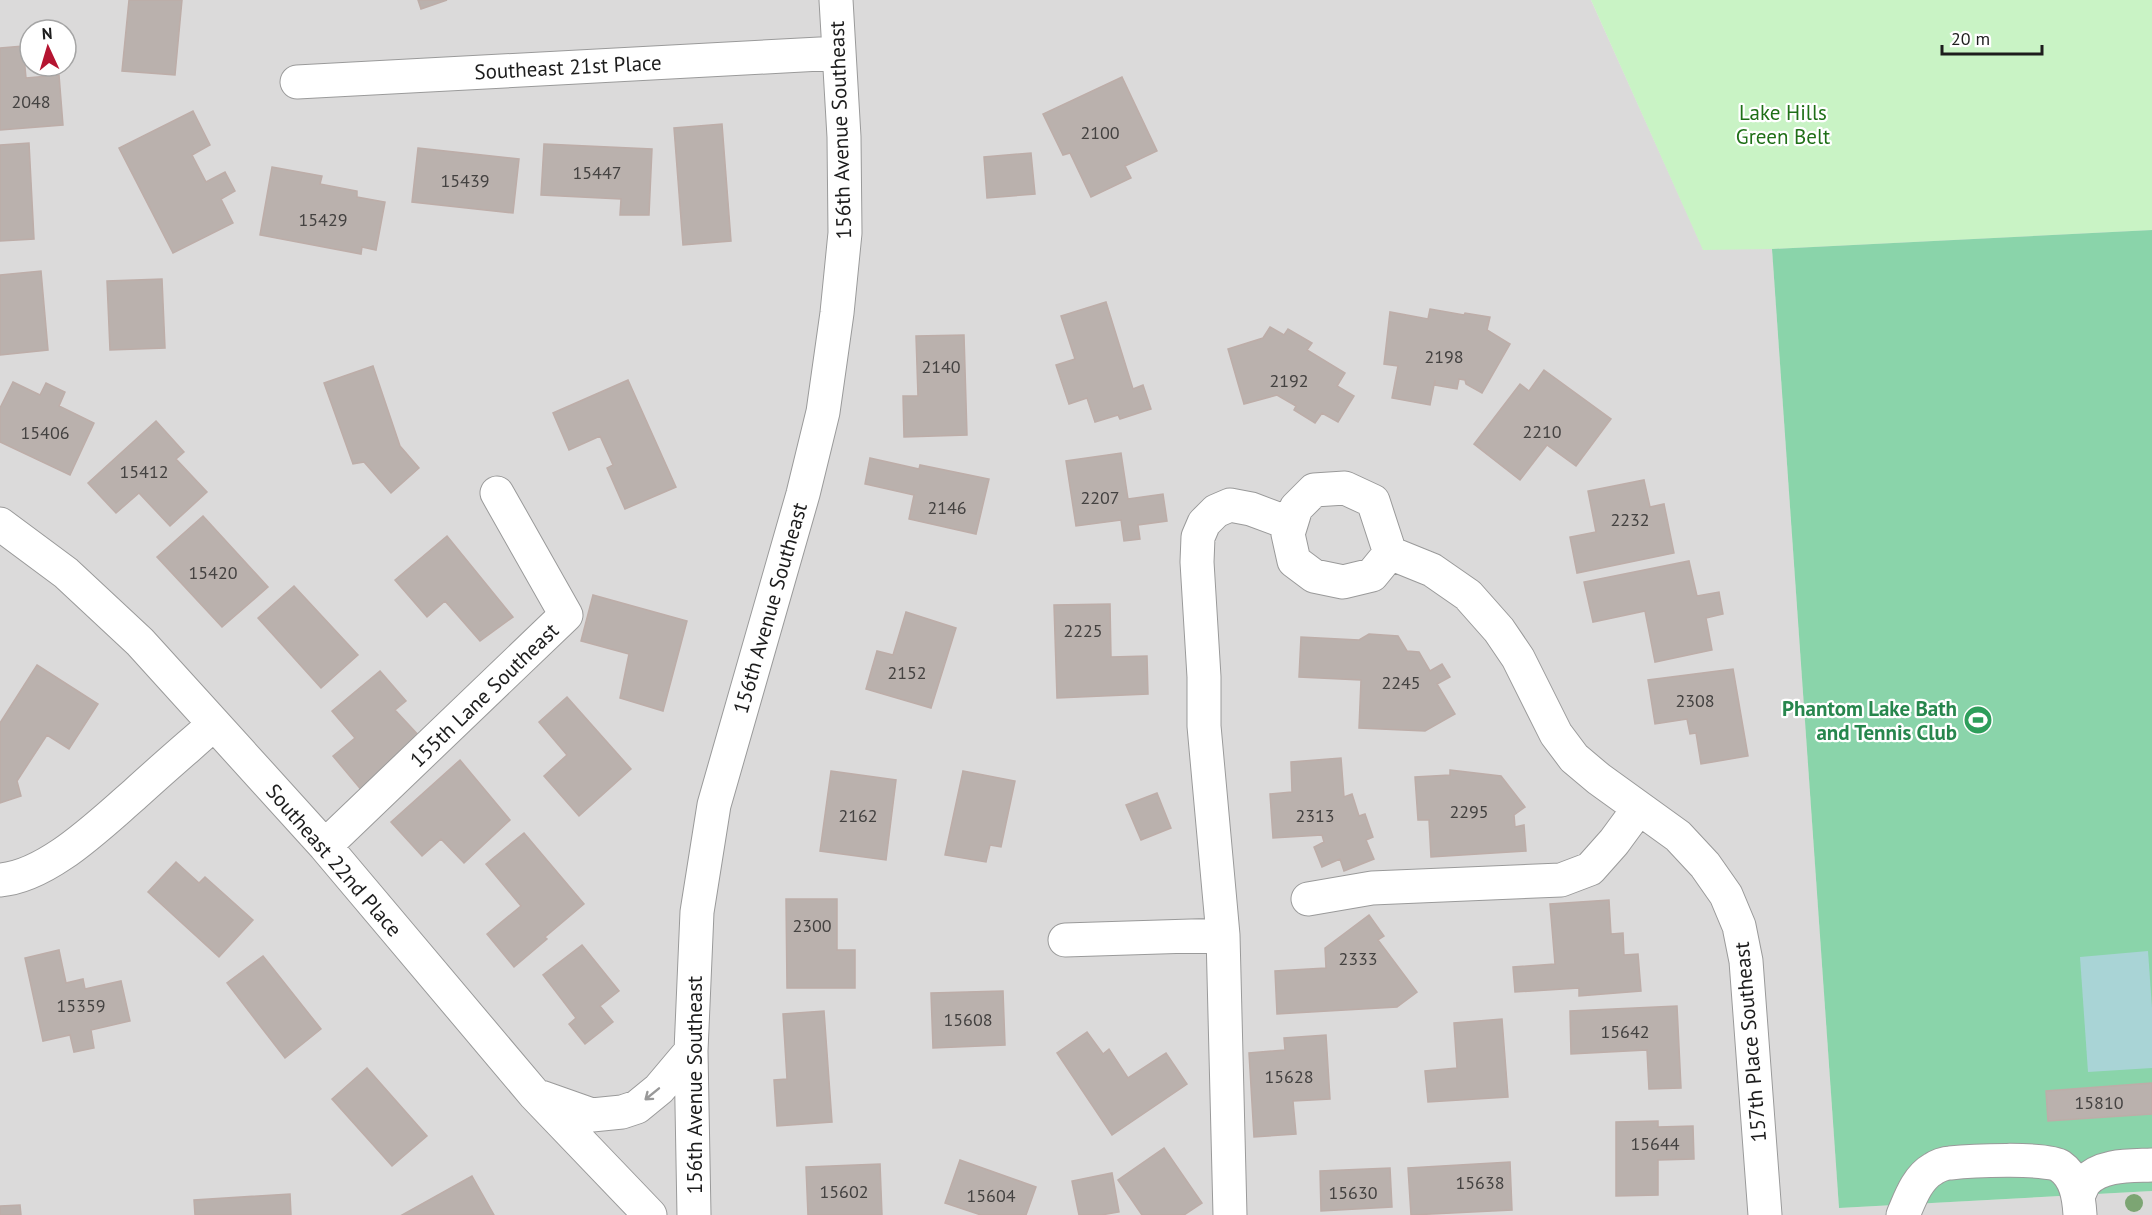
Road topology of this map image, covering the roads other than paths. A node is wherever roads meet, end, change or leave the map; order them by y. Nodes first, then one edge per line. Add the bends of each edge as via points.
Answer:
1 (836, 0) edge
2 (839, 53) junction
3 (297, 82) dead end
4 (497, 493) dead end
5 (0, 524) edge
6 (1291, 524) junction
7 (1390, 553) junction
8 (213, 725) junction
9 (1639, 808) junction
10 (325, 846) junction
11 (0, 880) edge
12 (1308, 899) dead end
13 (1223, 935) junction
14 (1065, 940) dead end
15 (691, 1051) junction
16 (536, 1095) junction
17 (2152, 1165) edge
18 (2080, 1204) edge
19 (650, 1215) edge
20 (694, 1215) edge
21 (1230, 1215) edge
22 (1765, 1215) edge
23 (1903, 1215) edge

1 - 2 street, 156th Avenue Southeast
2 - 3 street, Southeast 21st Place
2 - 15 street, 156th Avenue Southeast via 845,233 825,401 803,494 714,805 697,912
4 - 10 street, 155th Lane Southeast via 566,615
5 - 8 street, Southeast 22nd Place via 66,573 132,634
6 - 7 street via 1288,534 1294,561 1314,576 1343,582 1372,575
6 - 7 street via 1296,508 1314,490 1345,488 1373,501
6 - 13 street via 1230,505 1216,511 1204,523 1198,537 1204,726
7 - 9 street, 157th Place Southeast via 1432,570 1468,595 1518,658 1556,734 1574,758
8 - 10 street, Southeast 22nd Place
8 - 11 street via 77,844 47,864
9 - 12 street via 1590,869 1561,880 1372,888
9 - 22 street, 157th Place Southeast via 1678,836 1705,865 1726,895 1739,926 1746,961
10 - 16 street, Southeast 22nd Place
13 - 14 street
13 - 21 street
15 -> 16 street via 659,1089 637,1107 622,1112 592,1115
15 - 20 street, 156th Avenue Southeast
16 - 19 street, Southeast 22nd Place
17 - 18 street via 2101,1171 2086,1181
18 - 23 street via 2072,1180 2060,1166 2044,1161 1948,1163 1921,1179

